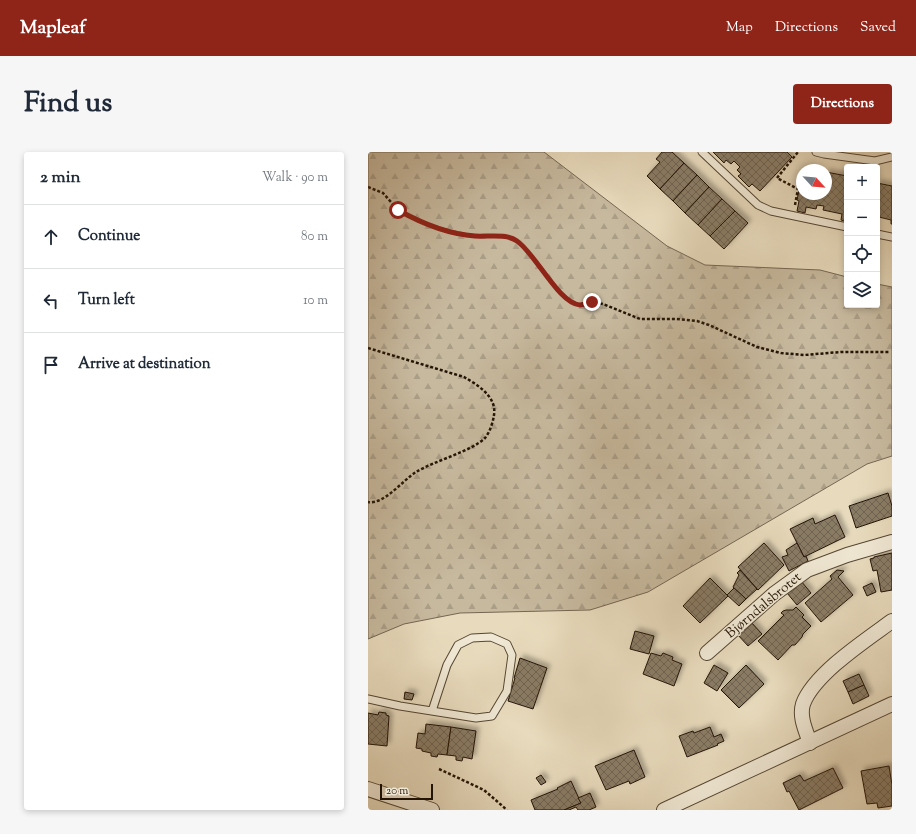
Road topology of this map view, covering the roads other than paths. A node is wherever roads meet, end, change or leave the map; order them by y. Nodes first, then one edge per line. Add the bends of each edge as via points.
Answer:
1 (702, 152) edge
2 (816, 152) edge
3 (892, 157) edge
4 (844, 227) edge
5 (880, 235) edge
6 (892, 237) edge
7 (892, 542) edge
8 (892, 621) edge
9 (707, 653) dead end
10 (368, 699) edge
11 (892, 704) edge
12 (432, 711) junction
13 (810, 743) junction
14 (368, 789) edge
15 (432, 810) edge
16 (664, 810) edge

1 - 4 lane via 758,205 771,211
2 - 3 lane via 875,161
5 - 6 lane
7 - 9 street, Bjørndalsbrotet via 847,554 807,570 774,594
8 - 13 street via 847,654 813,686 803,705 803,722
10 - 12 lane
11 - 13 street
12 - 12 lane via 476,718 492,716 507,691 512,655 507,644 491,637 472,638 458,645 447,665
13 - 16 street
14 - 15 street

